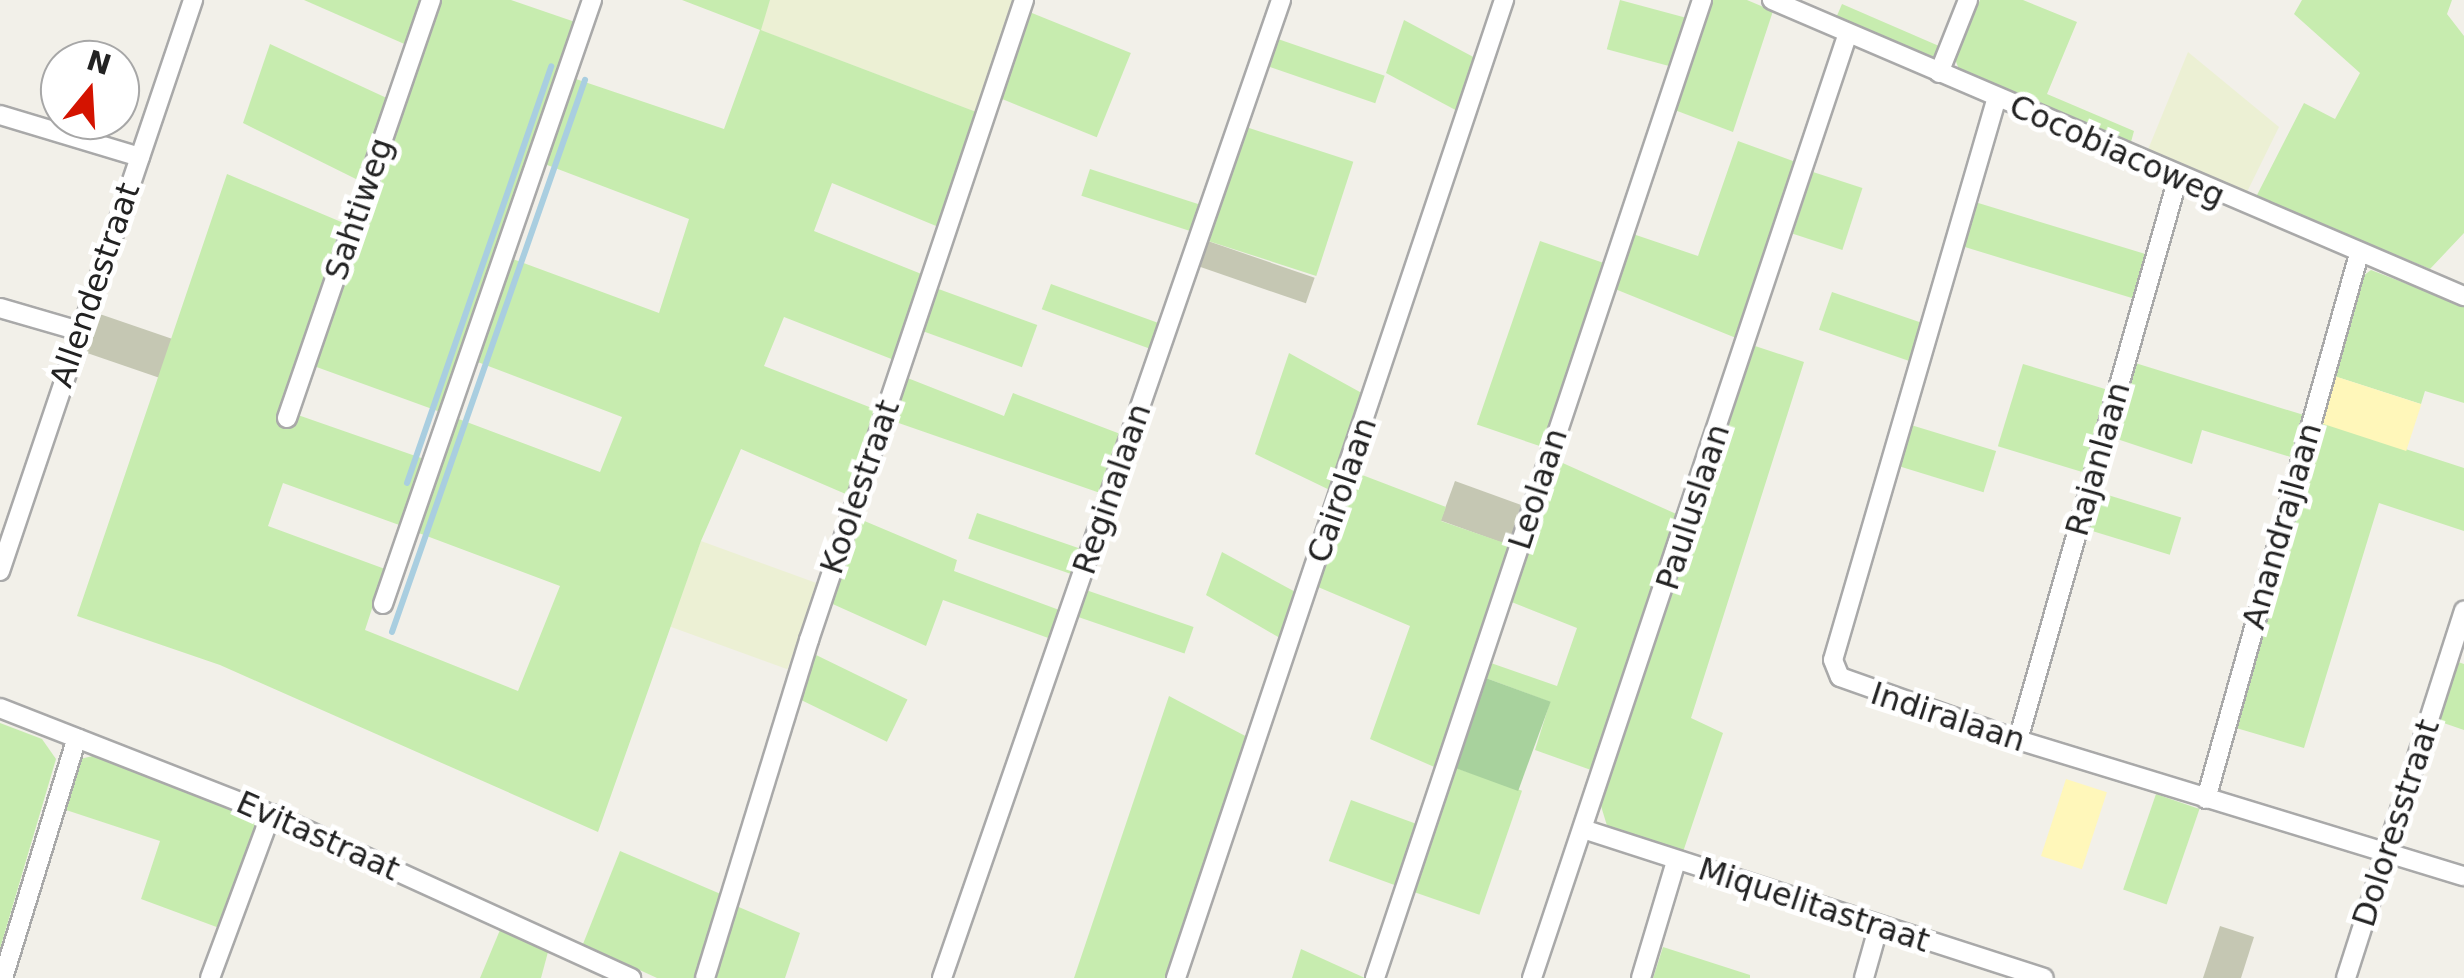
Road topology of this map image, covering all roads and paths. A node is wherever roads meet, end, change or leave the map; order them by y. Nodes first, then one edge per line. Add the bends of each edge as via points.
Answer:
1 (194, 0) edge
2 (431, 0) edge
3 (592, 0) edge
4 (1024, 0) edge
5 (1282, 0) edge
6 (1504, 0) edge
7 (1702, 0) edge
8 (1772, 0) edge
9 (1968, 0) edge
10 (1848, 33) junction
11 (1939, 72) junction
12 (1997, 98) junction
13 (0, 115) edge
14 (140, 157) junction
15 (2178, 178) junction
16 (2359, 254) junction
17 (2464, 296) edge
18 (0, 308) edge
19 (79, 331) junction
20 (287, 418) dead end
21 (0, 499) edge
22 (21, 506) junction
23 (0, 571) edge
24 (384, 604) dead end
25 (2464, 610) edge
26 (0, 708) edge
27 (77, 738) junction
28 (2018, 740) junction
29 (2206, 798) junction
30 (271, 814) junction
31 (1586, 830) junction
32 (2386, 854) junction
33 (1676, 861) junction
34 (2464, 876) edge
35 (1880, 926) junction
36 (3, 978) edge
37 (210, 978) edge
38 (631, 978) edge
39 (705, 978) edge
40 (942, 978) edge
41 (1176, 978) edge
42 (1375, 978) edge
43 (1532, 978) edge
44 (1642, 978) edge
45 (1864, 978) edge
46 (2044, 978) edge
47 (2346, 978) edge

1 - 14 street, Allendestraat
2 - 20 street, Sahtiweg
3 - 24 street
4 - 39 street, Koolestraat via 809,640
5 - 40 street, Reginalaan
6 - 41 street, Cairolaan
7 - 42 street, Leolaan
8 - 10 street, Cocobiacoweg
9 - 11 street
10 - 11 street, Cocobiacoweg
10 - 31 street, Pauluslaan
11 - 12 street, Cocobiacoweg
12 - 15 street, Cocobiacoweg
12 - 28 street, Indiralaan via 1833,660 1840,678 1861,690
13 - 14 street
14 - 19 street, Allendestraat
15 - 16 street, Cocobiacoweg
15 - 28 street, Rajanlaan
16 - 17 street, Cocobiacoweg
16 - 29 street, Anandrajlaan
18 - 19 street
19 - 22 street, Allendestraat
21 - 22 street
22 - 23 street, Allendestraat
25 - 32 street, Doloresstraat
26 - 27 street, Evitastraat
27 - 30 street, Evitastraat
27 - 36 street
28 - 29 street, Indiralaan
29 - 32 street, Indiralaan
30 - 37 street
30 - 38 street, Evitastraat
31 - 33 street, Miquelitastraat
31 - 43 street, Pauluslaan
32 - 34 street, Indiralaan
32 - 47 street, Doloresstraat
33 - 35 street, Miquelitastraat
33 - 44 street
35 - 45 street
35 - 46 street, Miquelitastraat

